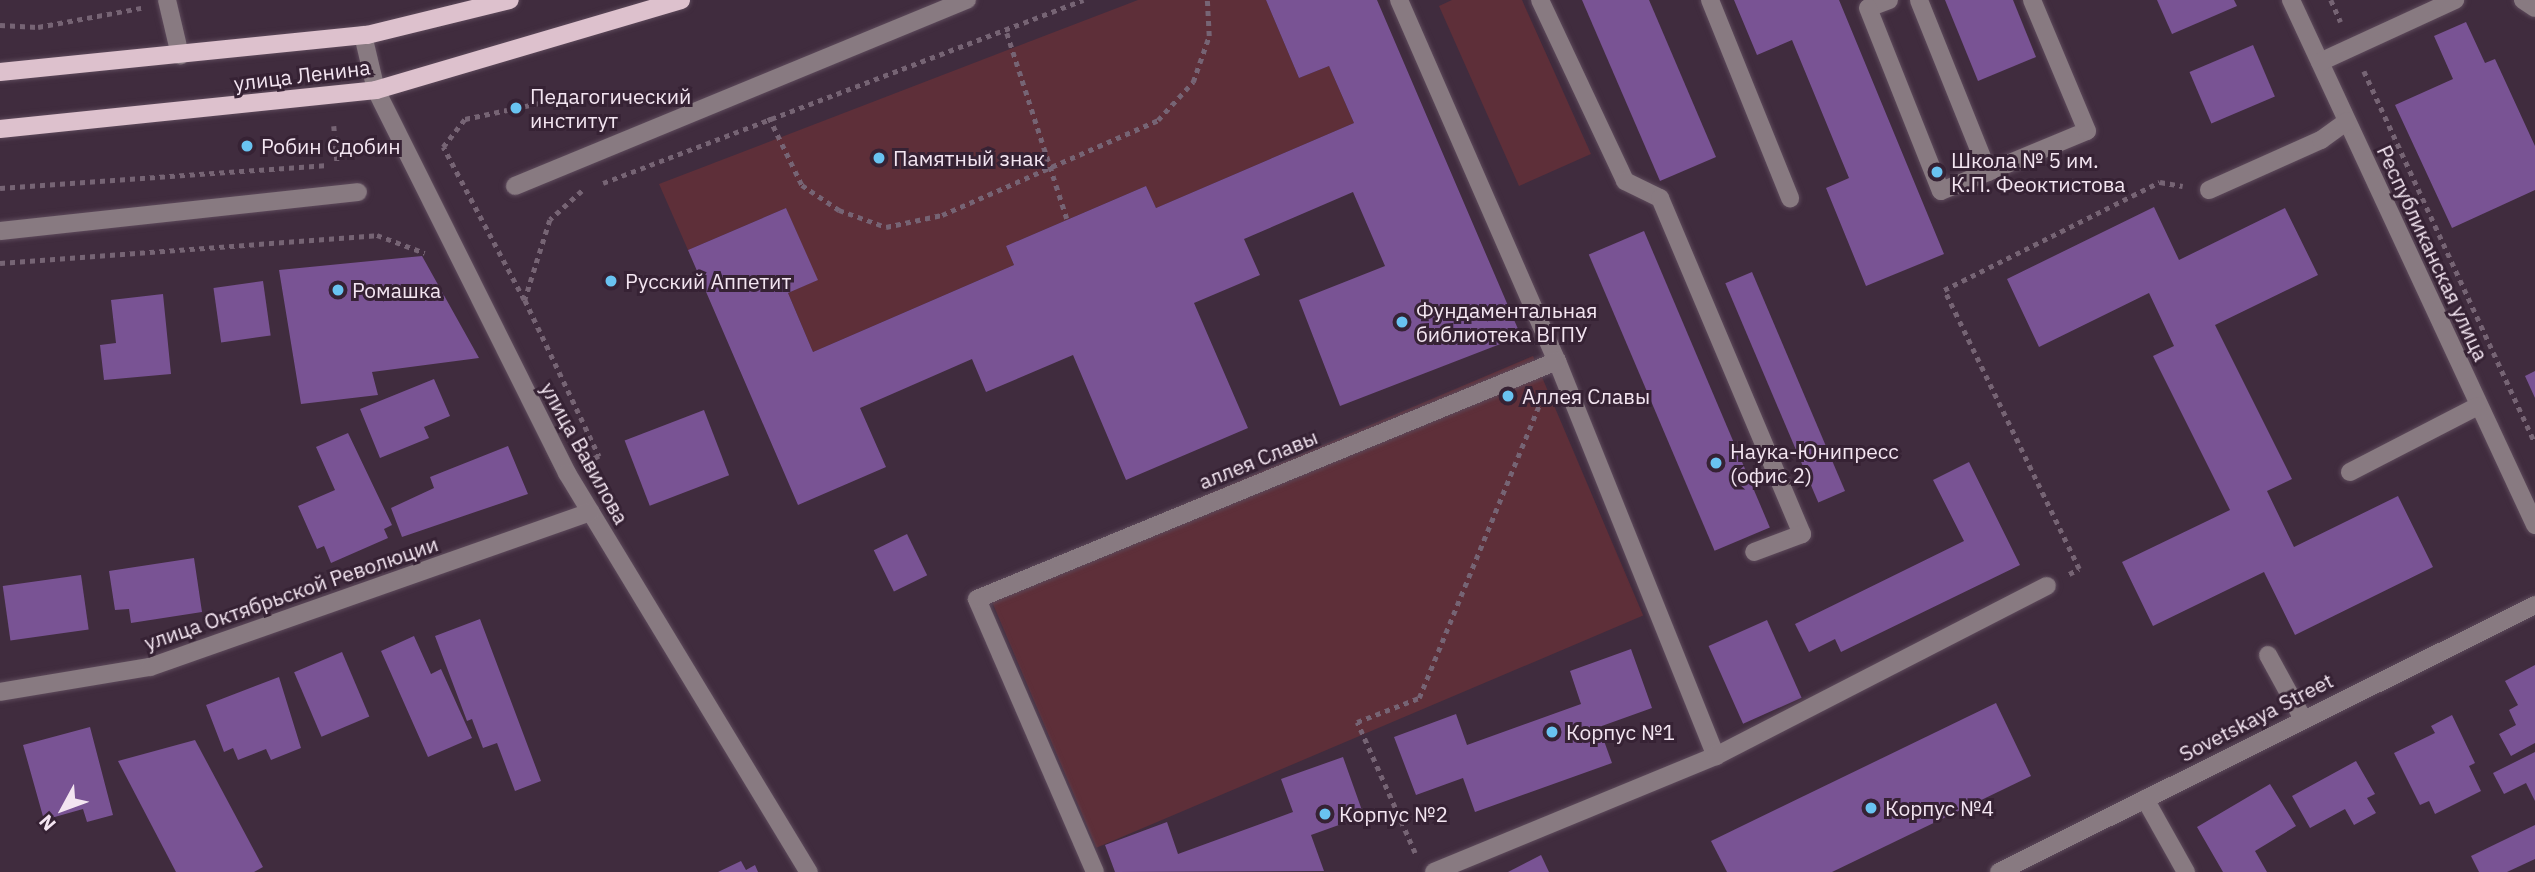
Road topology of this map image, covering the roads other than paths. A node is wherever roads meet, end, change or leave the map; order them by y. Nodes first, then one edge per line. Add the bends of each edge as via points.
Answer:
1 (510, 0) edge
2 (681, 0) edge
3 (967, 0) edge
4 (1399, 0) edge
5 (1540, 0) edge
6 (1710, 0) edge
7 (1889, 0) edge
8 (1919, 0) edge
9 (2032, 0) edge
10 (2291, 0) edge
11 (2455, 0) edge
12 (2523, 0) edge
13 (167, 1) edge
14 (2535, 8) edge
15 (363, 35) junction
16 (180, 55) junction
17 (2320, 62) junction
18 (0, 72) edge
19 (376, 90) junction
20 (2347, 121) junction
21 (0, 130) edge
22 (1988, 172) junction
23 (515, 186) dead end
24 (2209, 190) road end
25 (358, 192) dead end
26 (1790, 198) dead end
27 (0, 231) edge
28 (1557, 361) junction
29 (2478, 405) junction
30 (2350, 472) dead end
31 (590, 512) junction
32 (2535, 526) edge
33 (1754, 552) dead end
34 (2046, 586) road end
35 (2535, 605) edge
36 (2268, 655) dead end
37 (0, 692) edge
38 (2303, 719) junction
39 (1716, 756) junction
40 (2145, 799) junction
41 (809, 872) edge
42 (1095, 872) edge
43 (1434, 872) edge
44 (1999, 872) edge
45 (2186, 872) edge

1 - 15 main road, улица Ленина
2 - 19 main road, улица Ленина
3 - 23 street
4 - 28 street
5 - 33 street via 1625,181 1660,198 1802,534
6 - 26 street
7 - 22 street via 1868,8 1941,191
8 - 22 street
9 - 22 street via 2087,131
10 - 17 street, Республиканская улица
11 - 17 street
12 - 14 street
13 - 16 street
15 - 16 main road, улица Ленина
15 - 19 street, улица Вавилова
16 - 18 main road, улица Ленина
17 - 20 street, Республиканская улица
19 - 21 main road, улица Ленина
19 - 31 street, улица Вавилова
20 - 24 street via 2321,140
20 - 29 street, Республиканская улица
25 - 27 street
28 - 39 street
28 - 42 street, аллея Славы via 977,598
29 - 30 street
29 - 32 street, Республиканская улица
31 - 37 street, улица Октябрьской Революции via 150,667
31 - 41 street, улица Вавилова
34 - 39 street
35 - 38 street, Sovetskaya Street
36 - 38 street
38 - 40 street, Sovetskaya Street
39 - 43 street
40 - 44 street, Sovetskaya Street
40 - 45 street

